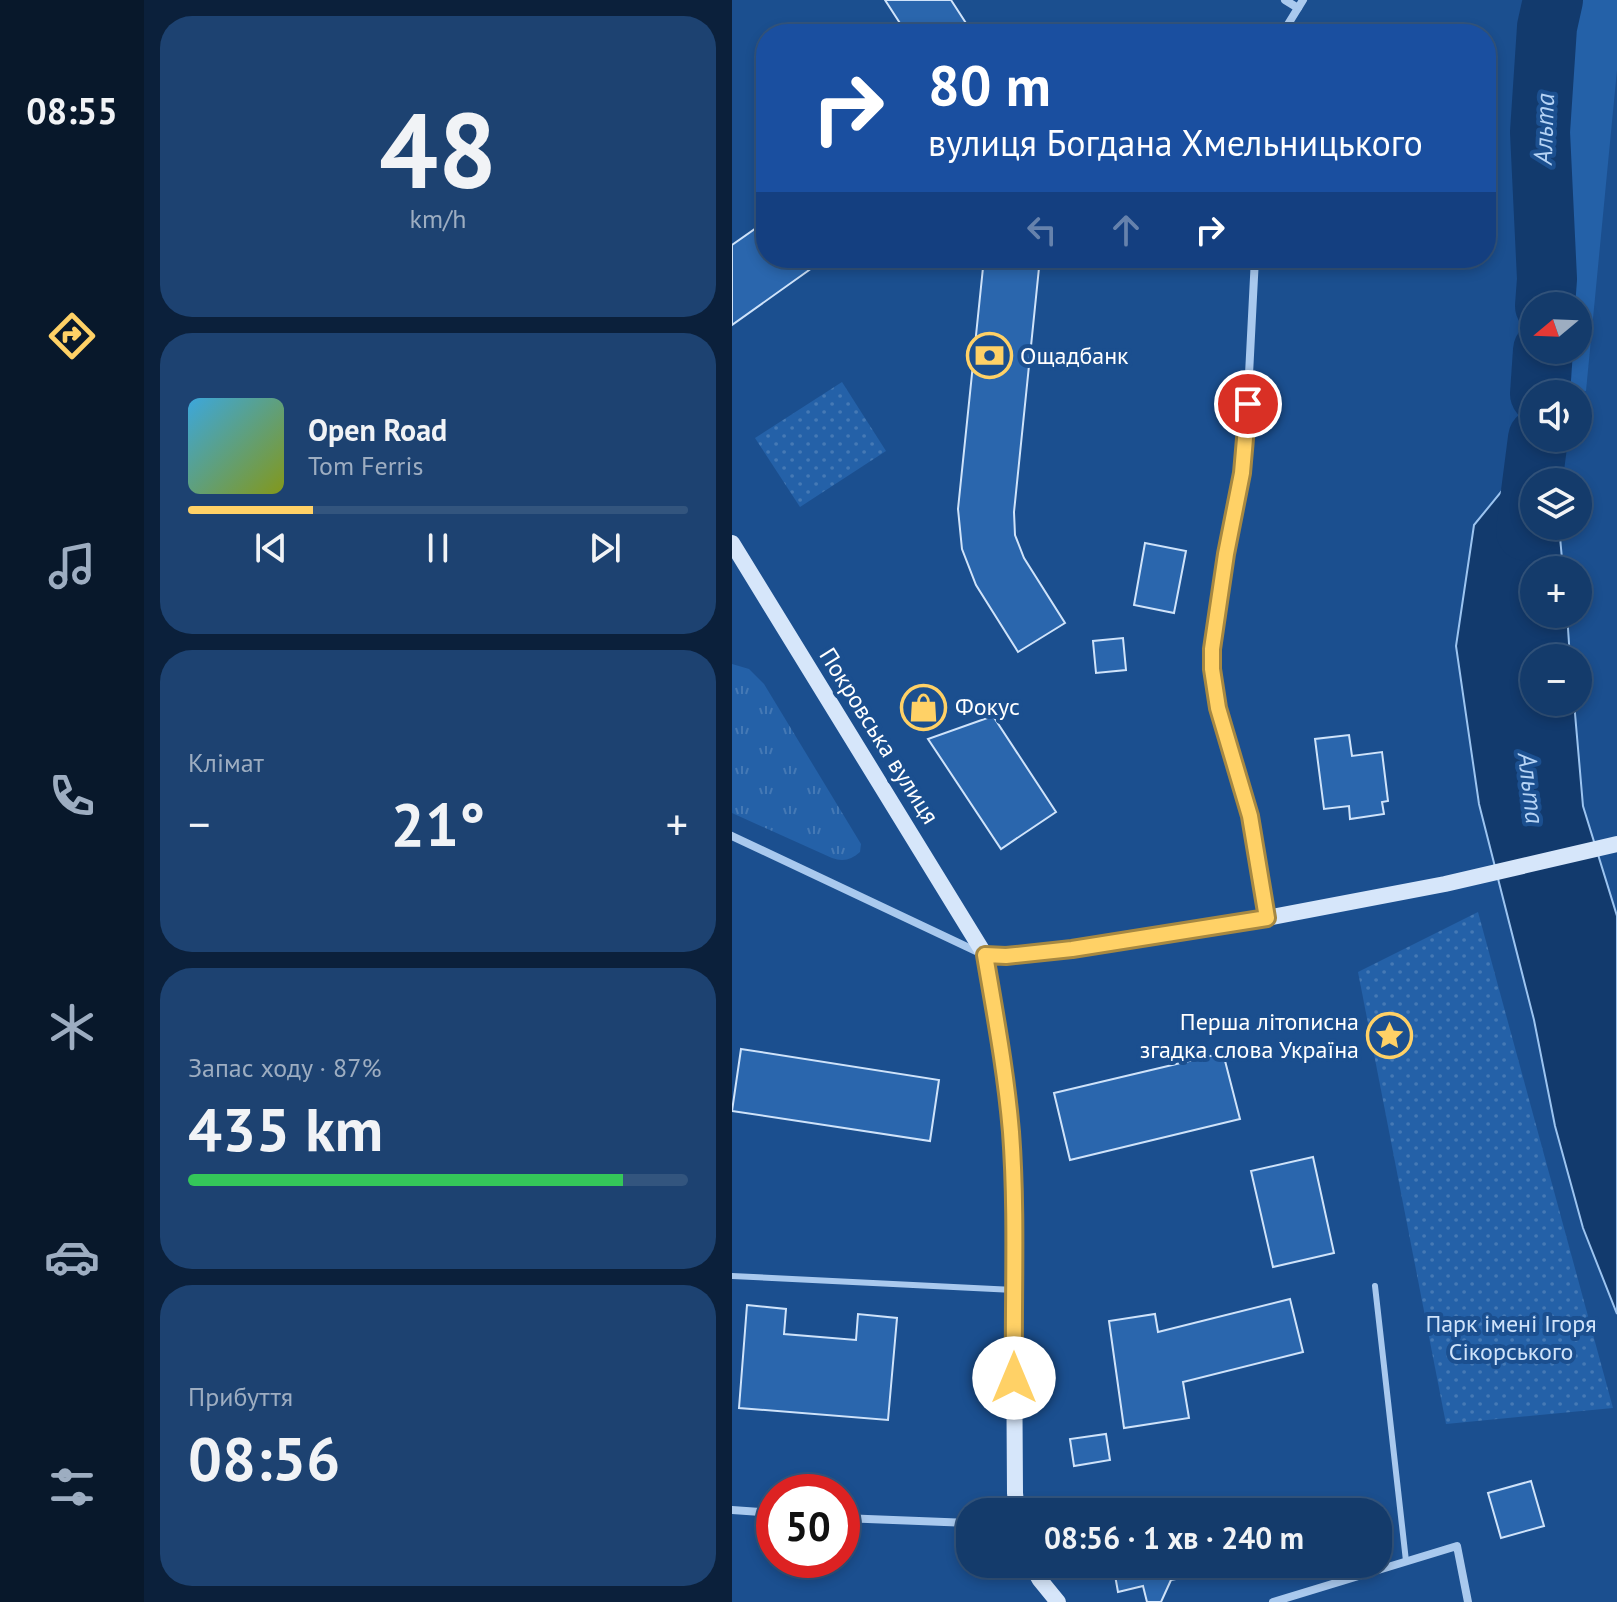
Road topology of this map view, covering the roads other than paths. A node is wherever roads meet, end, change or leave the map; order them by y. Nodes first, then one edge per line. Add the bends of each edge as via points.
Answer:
1 (1285, 0) edge
2 (1300, 4) edge
3 (1288, 24) edge
4 (1254, 268) edge
5 (734, 552) edge
6 (732, 836) edge
7 (1617, 844) edge
8 (1267, 918) junction
9 (985, 955) junction
10 (732, 1276) edge
11 (1375, 1286) dead end
12 (1014, 1290) junction
13 (1016, 1498) edge
14 (732, 1510) edge
15 (756, 1512) edge
16 (860, 1519) edge
17 (956, 1522) edge
18 (1406, 1561) junction
19 (1039, 1578) edge
20 (1058, 1602) edge
21 (1273, 1602) edge
22 (1468, 1602) edge

1 - 2 street
2 - 3 street
4 - 8 street via 1245,452 1212,669 1250,816
5 - 9 main road, Покровська вулиця
6 - 9 street
7 - 8 main road
8 - 9 main road via 1072,949
9 - 12 main road via 1011,1132
10 - 12 lane
11 - 18 lane
12 - 13 main road
14 - 15 street
16 - 17 street
18 - 21 street
18 - 22 street via 1457,1546
19 - 20 main road

